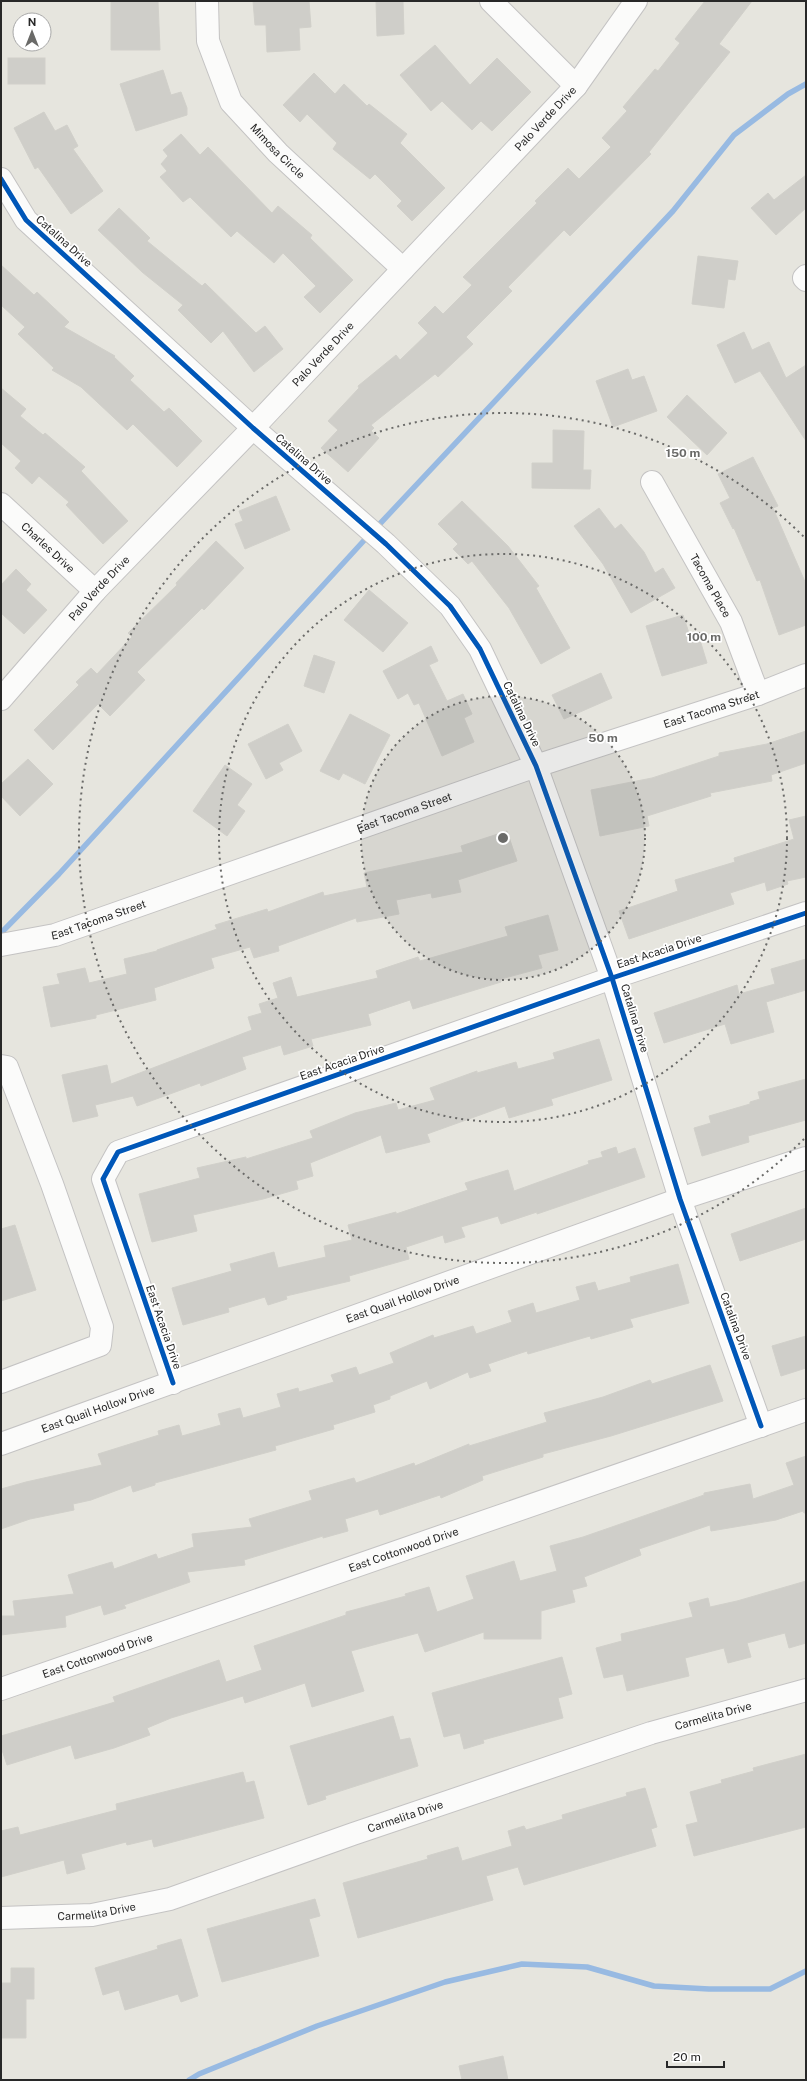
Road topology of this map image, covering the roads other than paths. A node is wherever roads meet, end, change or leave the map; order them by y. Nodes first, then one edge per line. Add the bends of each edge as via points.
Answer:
1 (207, 1) edge
2 (491, 1) edge
3 (636, 1) edge
4 (576, 86) junction
5 (1, 179) edge
6 (403, 269) junction
7 (253, 428) junction
8 (652, 482) dead end
9 (1, 504) edge
10 (95, 590) junction
11 (806, 675) edge
12 (758, 694) junction
13 (1, 699) edge
14 (536, 766) junction
15 (806, 913) edge
16 (1, 944) edge
17 (612, 978) junction
18 (1, 1066) edge
19 (806, 1158) edge
20 (680, 1199) junction
21 (1, 1382) edge
22 (173, 1383) junction
23 (806, 1410) edge
24 (761, 1426) junction
25 (1, 1444) edge
26 (1, 1689) edge
27 (806, 1690) edge
28 (1, 1918) edge

1 - 6 street, Mimosa Circle via 208,41 230,102 278,153
2 - 4 street
3 - 4 street, Palo Verde Drive
4 - 6 street, Palo Verde Drive
5 - 7 street, Catalina Drive via 26,220
6 - 7 street, Palo Verde Drive
7 - 10 street, Palo Verde Drive
7 - 14 street, Catalina Drive via 386,544 450,606 480,649
8 - 12 street, Tacoma Place via 731,622
9 - 10 street, Charles Drive
10 - 13 street, Palo Verde Drive
11 - 12 street, East Tacoma Street
12 - 14 street, East Tacoma Street
14 - 16 street, East Tacoma Street via 55,935
14 - 17 street, Catalina Drive
15 - 17 street, East Acacia Drive
17 - 20 street, Catalina Drive
17 - 22 street, East Acacia Drive via 118,1152 103,1179
18 - 21 street via 7,1067 49,1176 102,1327 100,1345
19 - 20 street, East Quail Hollow Drive
20 - 22 street, East Quail Hollow Drive
20 - 24 street, Catalina Drive
22 - 25 street, East Quail Hollow Drive
23 - 24 street, East Cottonwood Drive
24 - 26 street, East Cottonwood Drive
27 - 28 street, Carmelita Drive via 651,1733 352,1834 170,1899 92,1915

